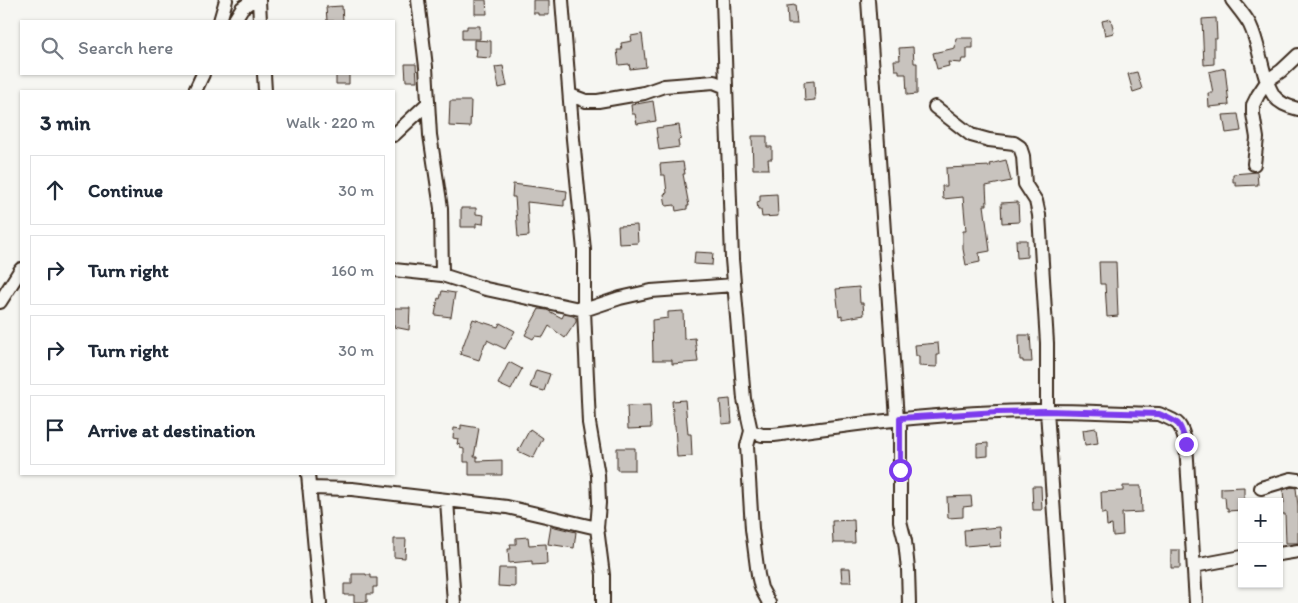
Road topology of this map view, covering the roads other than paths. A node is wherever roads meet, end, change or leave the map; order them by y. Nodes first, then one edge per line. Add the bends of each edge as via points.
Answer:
1 (226, 0) edge
2 (253, 0) edge
3 (258, 0) edge
4 (418, 0) edge
5 (562, 0) edge
6 (723, 0) edge
7 (868, 0) edge
8 (1232, 0) edge
9 (220, 20) edge
10 (235, 20) edge
11 (260, 20) edge
12 (1298, 55) edge
13 (203, 75) edge
14 (264, 75) edge
15 (1268, 80) junction
16 (726, 87) junction
17 (195, 90) edge
18 (266, 90) edge
19 (570, 95) junction
20 (428, 103) junction
21 (935, 107) dead end
22 (1298, 109) edge
23 (395, 134) edge
24 (1254, 164) dead end
25 (395, 270) edge
26 (20, 271) edge
27 (442, 275) junction
28 (734, 285) junction
29 (0, 302) edge
30 (584, 310) junction
31 (1047, 411) junction
32 (899, 419) junction
33 (751, 431) junction
34 (308, 475) edge
35 (1298, 480) edge
36 (309, 488) junction
37 (1261, 488) dead end
38 (446, 500) junction
39 (597, 528) junction
40 (1298, 551) edge
41 (1283, 553) edge
42 (1238, 558) edge
43 (1194, 566) junction
44 (320, 603) edge
45 (454, 603) edge
46 (603, 603) edge
47 (769, 603) edge
48 (909, 603) edge
49 (1060, 603) edge
50 (1196, 603) edge

1 - 9 street
2 - 10 street via 242,8
3 - 11 street
4 - 20 street
5 - 19 street
6 - 16 street
7 - 32 street
8 - 15 street via 1250,25
12 - 15 street
13 - 17 street
14 - 18 street
15 - 22 street via 1274,96 1281,103
15 - 24 street via 1253,105 1257,138
16 - 19 street via 714,82 664,86 598,101 581,100
16 - 28 street
19 - 30 street via 584,250
20 - 23 street
20 - 27 street via 441,208
21 - 31 street via 971,135 1014,142 1020,147 1025,184 1036,201 1039,215 1047,342
25 - 27 street
26 - 29 street
27 - 30 street via 486,289
28 - 30 street via 651,291
28 - 33 street via 744,399
30 - 39 street via 589,423 598,475
31 - 32 street
31 - 43 street via 1159,414 1181,426 1186,444
31 - 49 street
32 - 33 street via 774,435
32 - 48 street via 900,521 905,541
33 - 47 street via 747,446 752,528 758,575
34 - 36 street
35 - 37 street
36 - 38 street via 352,489
36 - 44 street
38 - 39 street via 507,507
38 - 45 street
39 - 46 street
40 - 41 street
42 - 43 street
43 - 50 street

